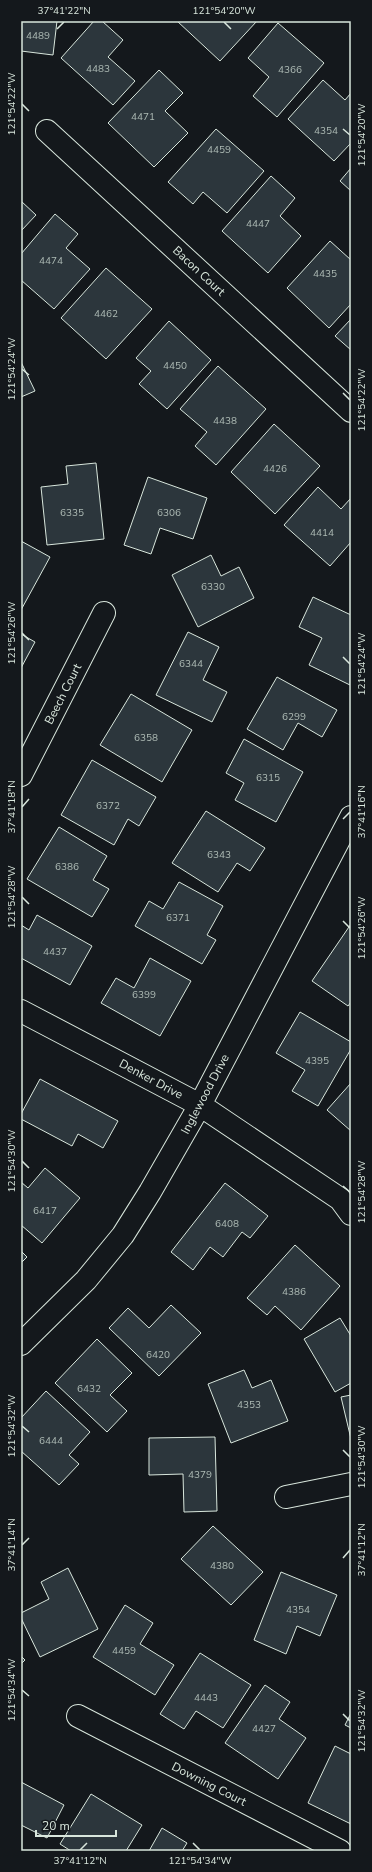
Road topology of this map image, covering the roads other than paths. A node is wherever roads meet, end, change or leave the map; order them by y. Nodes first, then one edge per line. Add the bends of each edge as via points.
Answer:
1 (47, 132) dead end
2 (351, 410) edge
3 (104, 613) dead end
4 (21, 775) edge
5 (351, 818) edge
6 (21, 1011) edge
7 (200, 1105) junction
8 (351, 1214) edge
9 (21, 1344) edge
10 (351, 1484) edge
11 (286, 1497) dead end
12 (78, 1716) dead end
13 (340, 1851) edge

1 - 2 street, Bacon Court
3 - 4 street, Beech Court
5 - 7 street, Inglewood Drive
6 - 7 street, Denker Drive
7 - 8 street, Denker Drive via 340,1199
7 - 9 street, Inglewood Drive via 123,1235 86,1280
10 - 11 street
12 - 13 street, Downing Court

